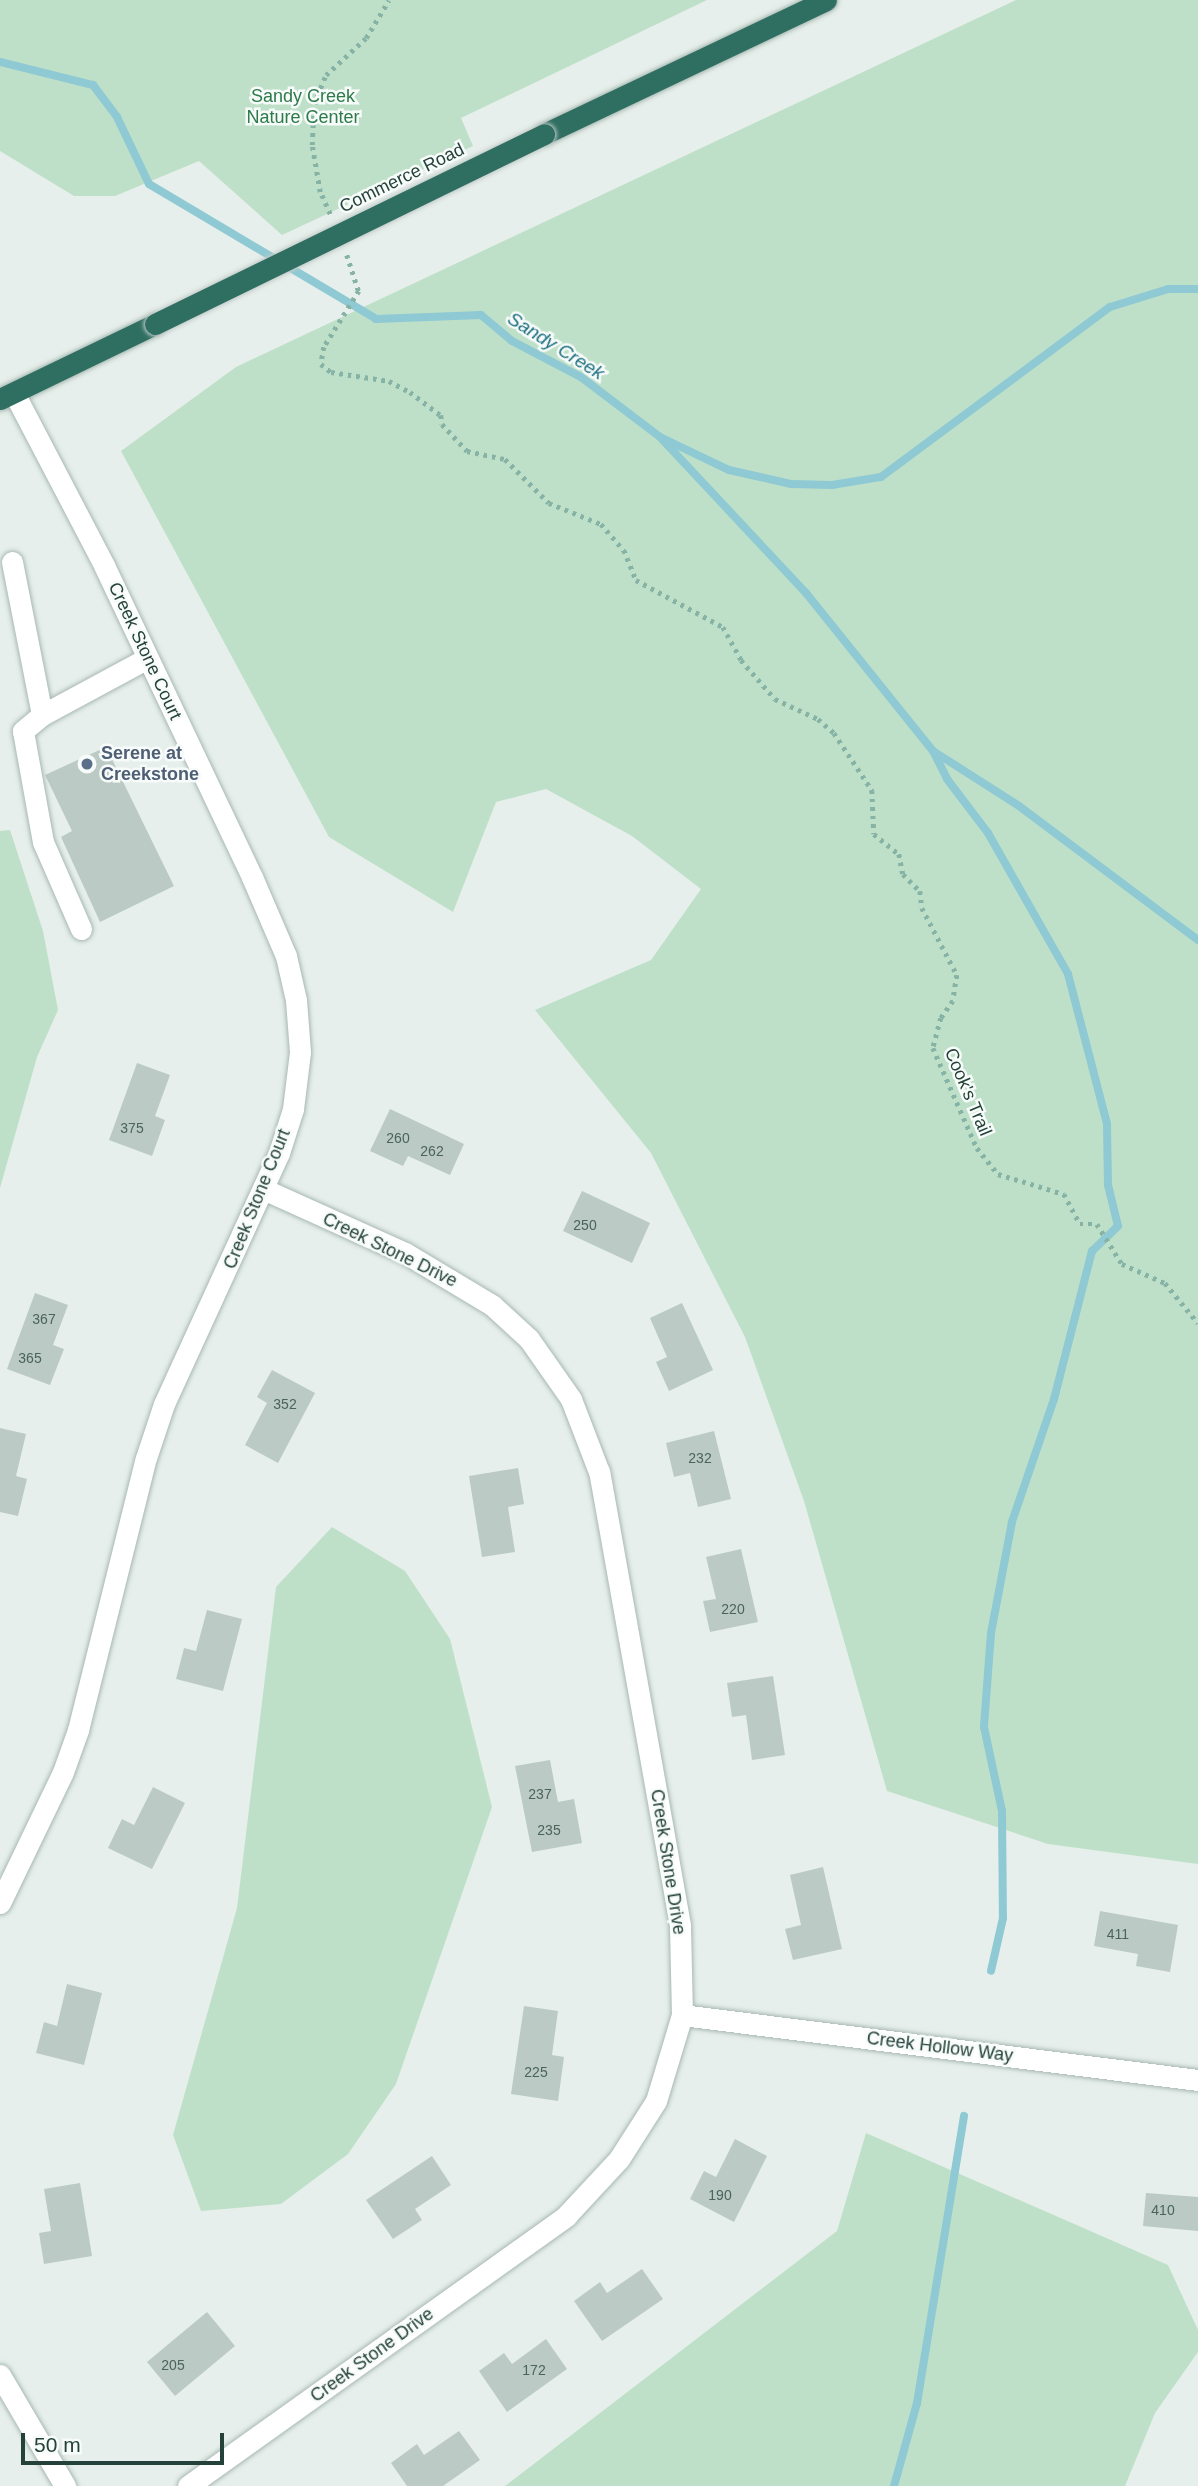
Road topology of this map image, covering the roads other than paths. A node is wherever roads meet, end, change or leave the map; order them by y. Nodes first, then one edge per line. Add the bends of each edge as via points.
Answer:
1 (826, 0) edge
2 (7, 396) edge
3 (12, 562) dead end
4 (148, 658) junction
5 (42, 715) junction
6 (81, 929) dead end
7 (263, 1189) junction
8 (0, 1903) edge
9 (682, 2014) junction
10 (1198, 2080) edge
11 (0, 2375) edge
12 (65, 2486) edge
13 (188, 2486) edge

1 - 2 highway, Commerce Road, bridge
2 - 4 street, Creek Stone Court
3 - 5 street
4 - 5 street
4 - 7 street, Creek Stone Court via 272,922 296,1000 300,1052 293,1109
5 - 6 street via 23,731 29,768 43,842
7 - 8 street, Creek Stone Court via 164,1404 146,1458 78,1730 63,1772
7 - 9 street, Creek Stone Drive via 405,1253 492,1305 529,1339 571,1399 601,1485 680,1925
9 - 10 street, Creek Hollow Way
9 - 13 street, Creek Stone Drive via 656,2101 620,2159 566,2217
11 - 12 street

